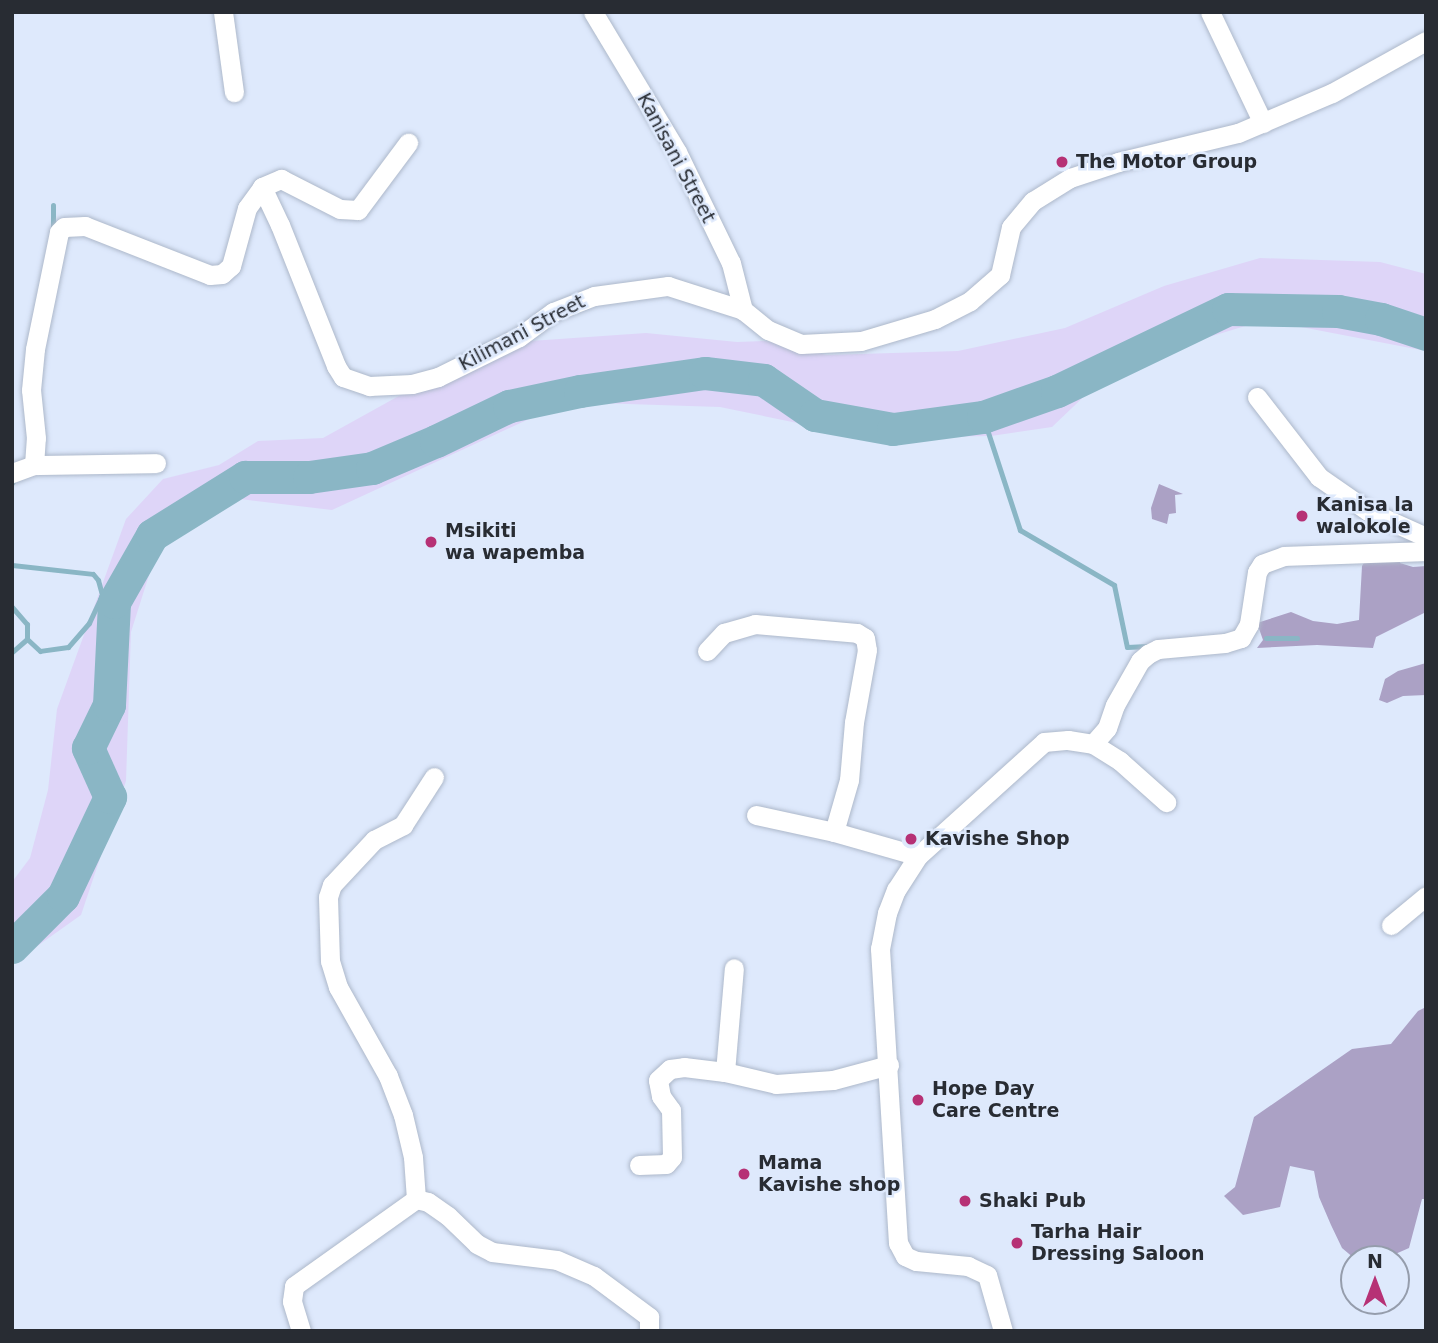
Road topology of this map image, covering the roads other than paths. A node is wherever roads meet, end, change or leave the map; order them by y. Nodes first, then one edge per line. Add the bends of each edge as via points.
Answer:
1 (223, 12) edge
2 (593, 12) edge
3 (1210, 12) edge
4 (1426, 41) edge
5 (234, 92) dead end
6 (1263, 123) junction
7 (408, 143) dead end
8 (262, 187) junction
9 (743, 310) junction
10 (1257, 397) dead end
11 (156, 463) dead end
12 (34, 465) junction
13 (12, 473) edge
14 (1426, 537) edge
15 (1426, 551) edge
16 (707, 650) dead end
17 (1093, 744) junction
18 (434, 777) dead end
19 (1166, 802) dead end
20 (756, 814) dead end
21 (834, 832) junction
22 (918, 856) junction
23 (1426, 896) edge
24 (1391, 925) dead end
25 (734, 968) dead end
26 (889, 1065) junction
27 (725, 1072) junction
28 (639, 1165) dead end
29 (416, 1199) junction
30 (301, 1331) edge
31 (649, 1331) edge
32 (1003, 1331) edge

1 - 5 street
2 - 9 street, Kanisani Street via 677,152 731,263
3 - 6 street
4 - 6 street, Kilimani Street via 1332,93
6 - 9 street, Kilimani Street via 1070,178 1033,201 1012,226 1000,275 970,301 935,318 861,341 801,344 768,330
7 - 8 street via 359,210 340,209 281,179
8 - 9 street, Kilimani Street via 336,366 343,377 369,386 412,384 438,377 519,337 553,312 594,296 668,286
8 - 12 street via 247,208 231,266 222,274 210,275 86,226 70,224 58,232 35,349 31,390
10 - 14 street via 1319,477 1368,511
11 - 12 street
12 - 13 street
15 - 17 street via 1284,556 1262,564 1249,624 1241,638 1148,654 1115,705 1107,728
16 - 21 street via 724,633 755,624 847,632 865,638 849,780
17 - 19 street
17 - 22 street via 1044,742
18 - 29 street via 403,825 374,840 331,885 328,897 330,961 338,987 388,1076 403,1115
20 - 21 street
21 - 22 street
22 - 26 street via 891,901 880,949
23 - 24 street
25 - 27 street
26 - 27 street via 833,1080 776,1084
26 - 32 street via 898,1243 905,1256 916,1261 968,1266 987,1275
27 - 28 street via 670,1069 659,1080 661,1096 671,1110 672,1157 666,1164
29 - 30 street via 294,1286 292,1301
29 - 31 street via 438,1209 492,1252 557,1260 594,1276 649,1317

